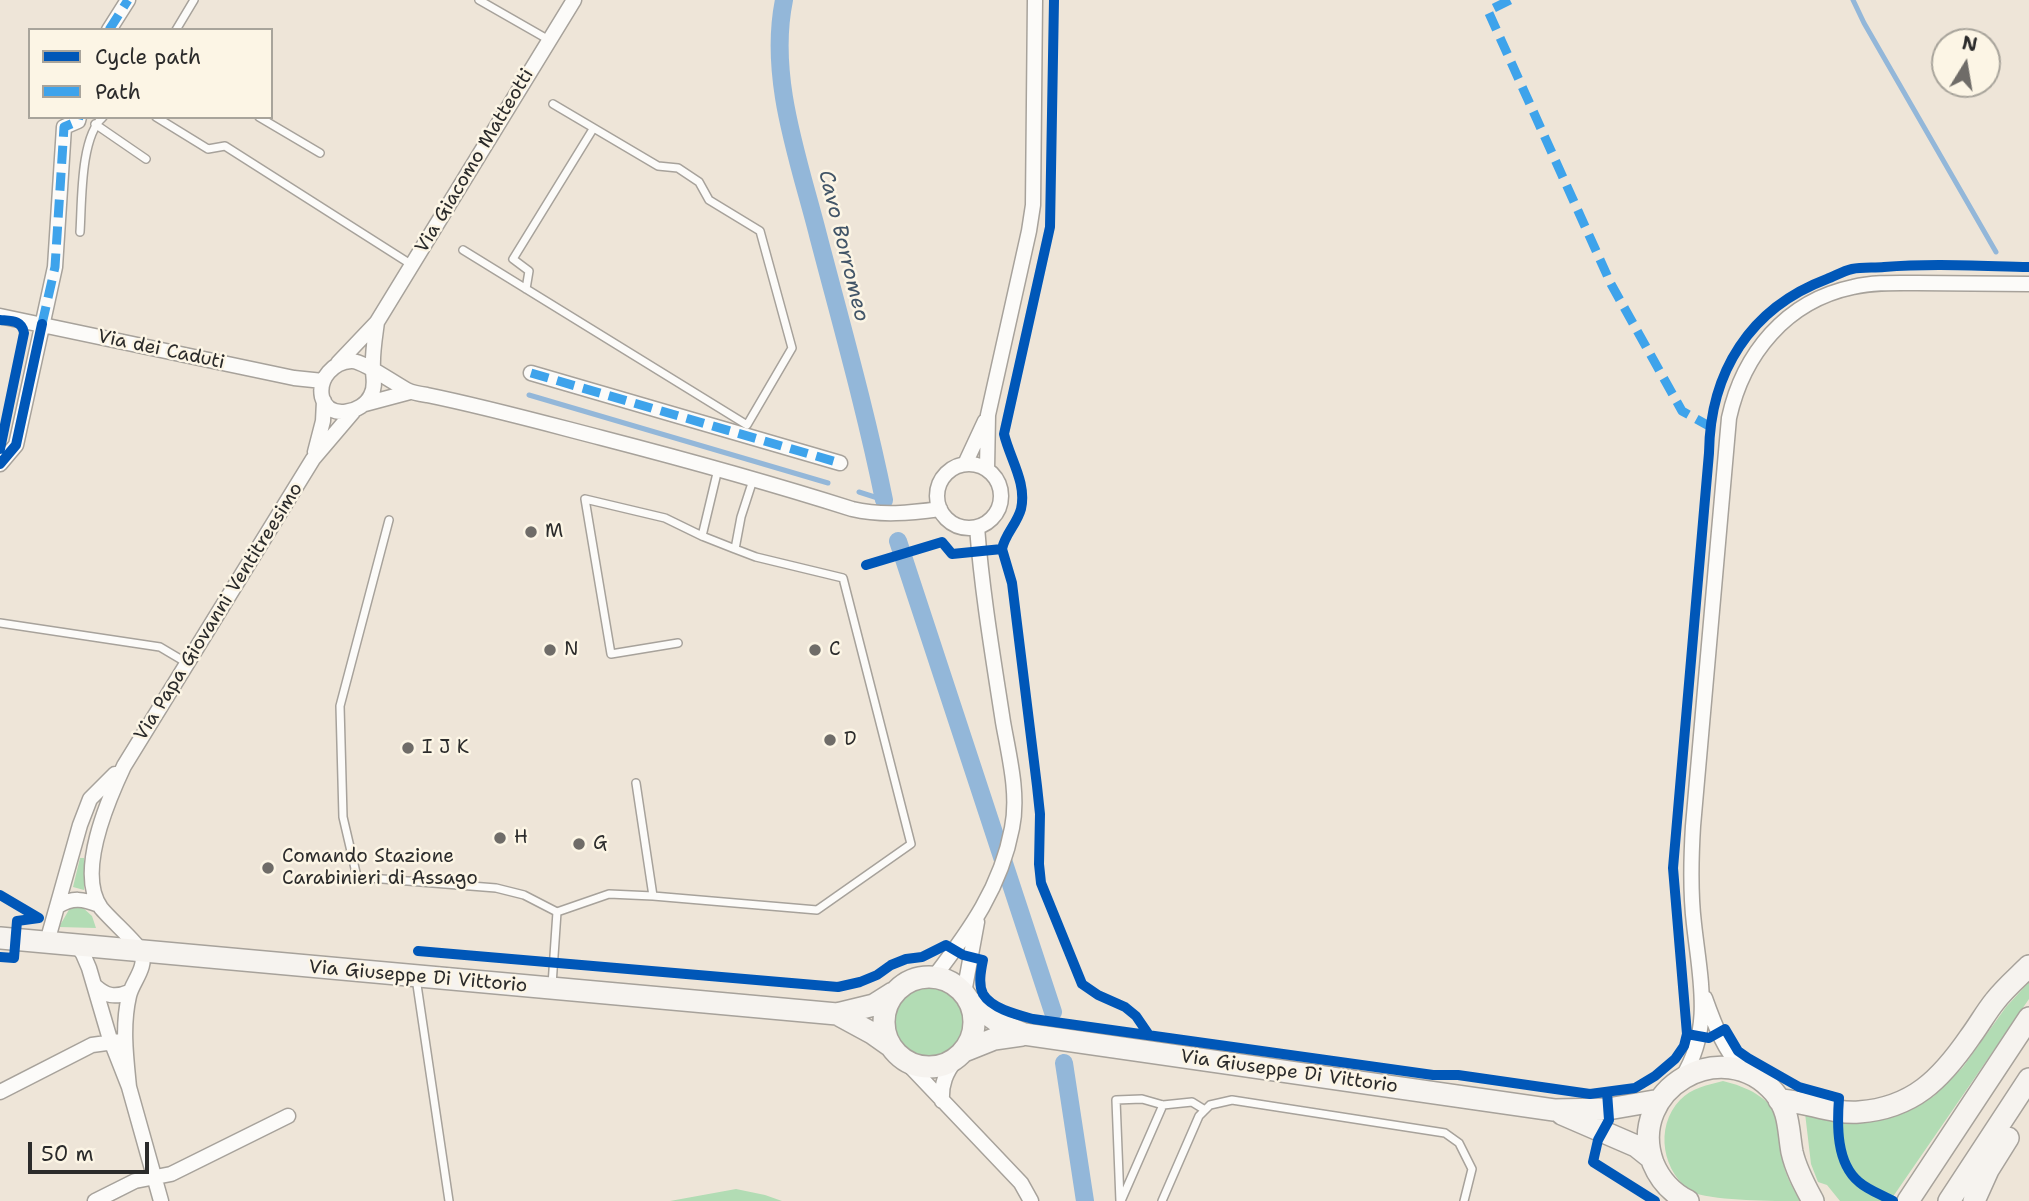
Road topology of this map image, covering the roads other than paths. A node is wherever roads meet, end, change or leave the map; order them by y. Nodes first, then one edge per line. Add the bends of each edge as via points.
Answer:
1 (128, 0) edge
2 (194, 0) edge
3 (479, 0) edge
4 (573, 0) edge
5 (1035, 0) edge
6 (110, 28) edge
7 (177, 28) edge
8 (549, 40) junction
9 (553, 104) dead end
10 (78, 119) edge
11 (101, 119) edge
12 (159, 119) edge
13 (262, 119) edge
14 (95, 124) junction
15 (593, 128) junction
16 (320, 153) dead end
17 (146, 159) dead end
18 (80, 232) dead end
19 (463, 250) dead end
20 (412, 265) junction
21 (2029, 284) edge
22 (526, 289) junction
23 (0, 316) edge
24 (377, 322) junction
25 (42, 324) junction
26 (337, 365) junction
27 (373, 371) junction
28 (531, 373) dead end
29 (323, 381) junction
30 (410, 392) junction
31 (324, 401) junction
32 (359, 408) junction
33 (988, 415) junction
34 (313, 459) junction
35 (840, 463) dead end
36 (0, 464) edge
37 (965, 464) junction
38 (719, 468) junction
39 (987, 469) junction
40 (754, 477) junction
41 (940, 509) junction
42 (388, 520) dead end
43 (977, 527) junction
44 (702, 536) junction
45 (735, 549) junction
46 (0, 623) edge
47 (678, 643) dead end
48 (187, 663) junction
49 (124, 766) junction
50 (636, 783) dead end
51 (653, 896) junction
52 (99, 905) junction
53 (58, 906) junction
54 (557, 912) junction
55 (978, 918) junction
56 (0, 938) edge
57 (47, 942) junction
58 (75, 944) junction
59 (141, 950) junction
60 (2029, 966) edge
61 (416, 977) junction
62 (934, 977) junction
63 (95, 986) junction
64 (552, 989) junction
65 (130, 992) junction
66 (893, 993) junction
67 (1703, 994) junction
68 (966, 996) junction
69 (836, 1014) junction
70 (2029, 1018) edge
71 (1024, 1034) junction
72 (119, 1041) junction
73 (889, 1045) junction
74 (960, 1055) junction
75 (906, 1062) junction
76 (1744, 1072) junction
77 (1682, 1078) junction
78 (2029, 1080) edge
79 (0, 1092) edge
80 (1660, 1100) junction
81 (1779, 1100) junction
82 (942, 1101) junction
83 (1163, 1105) junction
84 (1205, 1110) junction
85 (1554, 1110) junction
86 (288, 1115) dead end
87 (1651, 1158) junction
88 (154, 1178) junction
89 (95, 1201) edge
90 (161, 1201) edge
91 (449, 1201) edge
92 (1031, 1201) edge
93 (1121, 1201) edge
94 (1162, 1201) edge
95 (1464, 1201) edge
96 (1688, 1201) edge
97 (1813, 1201) edge
98 (1908, 1201) edge
99 (1949, 1201) edge
100 (1974, 1201) edge

1 - 6 street
2 - 7 lane
3 - 8 lane
4 - 8 street, Via Giacomo Matteotti
5 - 33 street via 1033,205
8 - 20 street, Via Giacomo Matteotti
9 - 15 lane
10 - 25 street via 64,127 55,267
11 - 14 lane
12 - 20 lane via 208,149 225,146
13 - 16 lane
14 - 17 lane
14 - 18 lane via 87,148
15 - 22 lane via 513,259 529,271
15 - 22 lane via 658,166 678,168 699,182 709,200 760,231 792,348 747,425
19 - 22 lane
20 - 24 street, Via Giacomo Matteotti
21 - 67 street via 1852,287 1793,313 1746,366 1729,418 1693,826 1691,883
23 - 25 street, Via dei Caduti
24 - 26 street, Via Giacomo Matteotti
24 - 27 street, Via Giacomo Matteotti
25 - 29 street, Via dei Caduti
25 - 36 street via 16,445
26 - 27 street via 359,361
26 - 29 street
27 - 30 street
27 - 32 street via 371,398
28 - 35 street
29 - 31 street
30 - 32 street
30 - 38 street
31 - 32 street via 339,412
31 - 34 street, Via Papa Giovanni Ventitreesimo
32 - 34 street, Via Papa Giovanni Ventitreesimo
33 - 37 street
33 - 39 street
34 - 48 street, Via Papa Giovanni Ventitreesimo
37 - 39 street
37 - 41 street via 941,480
38 - 40 street
38 - 44 lane
39 - 43 street via 995,476 1002,496 994,516
40 - 41 street via 868,513
40 - 45 lane
41 - 43 street via 955,524
42 - 54 lane via 340,706 343,817 357,877 496,888 524,895
43 - 55 street via 1013,781 1012,830
44 - 45 lane
44 - 47 lane via 665,518 585,499 611,654
45 - 51 lane via 843,578 911,844 817,910
46 - 48 lane via 160,647
48 - 49 street, Via Papa Giovanni Ventitreesimo
49 - 52 street, Via Papa Giovanni Ventitreesimo via 107,801 92,865
49 - 53 street, Via Papa Giovanni Ventitreesimo via 90,799
50 - 51 lane
51 - 54 lane via 609,894
52 - 53 street via 73,899
52 - 59 street
53 - 57 street, Via Papa Giovanni Ventitreesimo
54 - 64 lane
55 - 62 street
55 - 68 street
56 - 57 main road, Via Giuseppe Di Vittorio
57 - 58 main road, Via Giuseppe Di Vittorio
58 - 59 main road, Via Giuseppe Di Vittorio
58 - 63 street
59 - 61 main road, Via Giuseppe Di Vittorio
59 - 65 street via 140,972
60 - 81 main road via 1994,1001 1945,1072 1914,1095 1893,1106 1858,1112
61 - 64 main road, Via Giuseppe Di Vittorio
61 - 91 lane
62 - 66 main road via 909,981
62 - 68 main road via 951,982
63 - 65 street via 112,996
63 - 72 street
64 - 69 main road, Via Giuseppe Di Vittorio
65 - 72 street
66 - 69 main road, Via Giuseppe Di Vittorio via 874,1005
66 - 73 main road via 883,1019
67 - 76 street via 1717,1033
67 - 77 street via 1700,1037
68 - 71 main road via 1002,1025
68 - 74 main road via 974,1013 974,1030
69 - 73 main road, Via Giuseppe Di Vittorio
70 - 98 main road
71 - 74 main road via 994,1039
71 - 85 main road, Via Giuseppe Di Vittorio
72 - 79 street via 92,1045
72 - 88 street
73 - 75 main road
74 - 75 main road via 932,1068
74 - 82 street via 946,1073
75 - 82 street
76 - 77 main road via 1714,1068
76 - 81 main road via 1760,1080
77 - 80 main road
78 - 99 main road
78 - 100 main road via 2020,1119
80 - 85 main road, Via Giuseppe Di Vittorio via 1608,1109
80 - 87 main road via 1650,1126
81 - 97 main road via 1788,1119 1796,1165
82 - 92 street via 1021,1184
83 - 84 lane via 1192,1102
83 - 93 lane
83 - 93 lane via 1142,1099 1116,1100
84 - 94 lane
84 - 95 lane via 1232,1100 1445,1133 1459,1143 1472,1169
85 - 87 main road, Via Giuseppe Di Vittorio via 1636,1146
86 - 88 street via 171,1174
87 - 96 main road via 1670,1189
88 - 89 street via 135,1181
88 - 90 street

